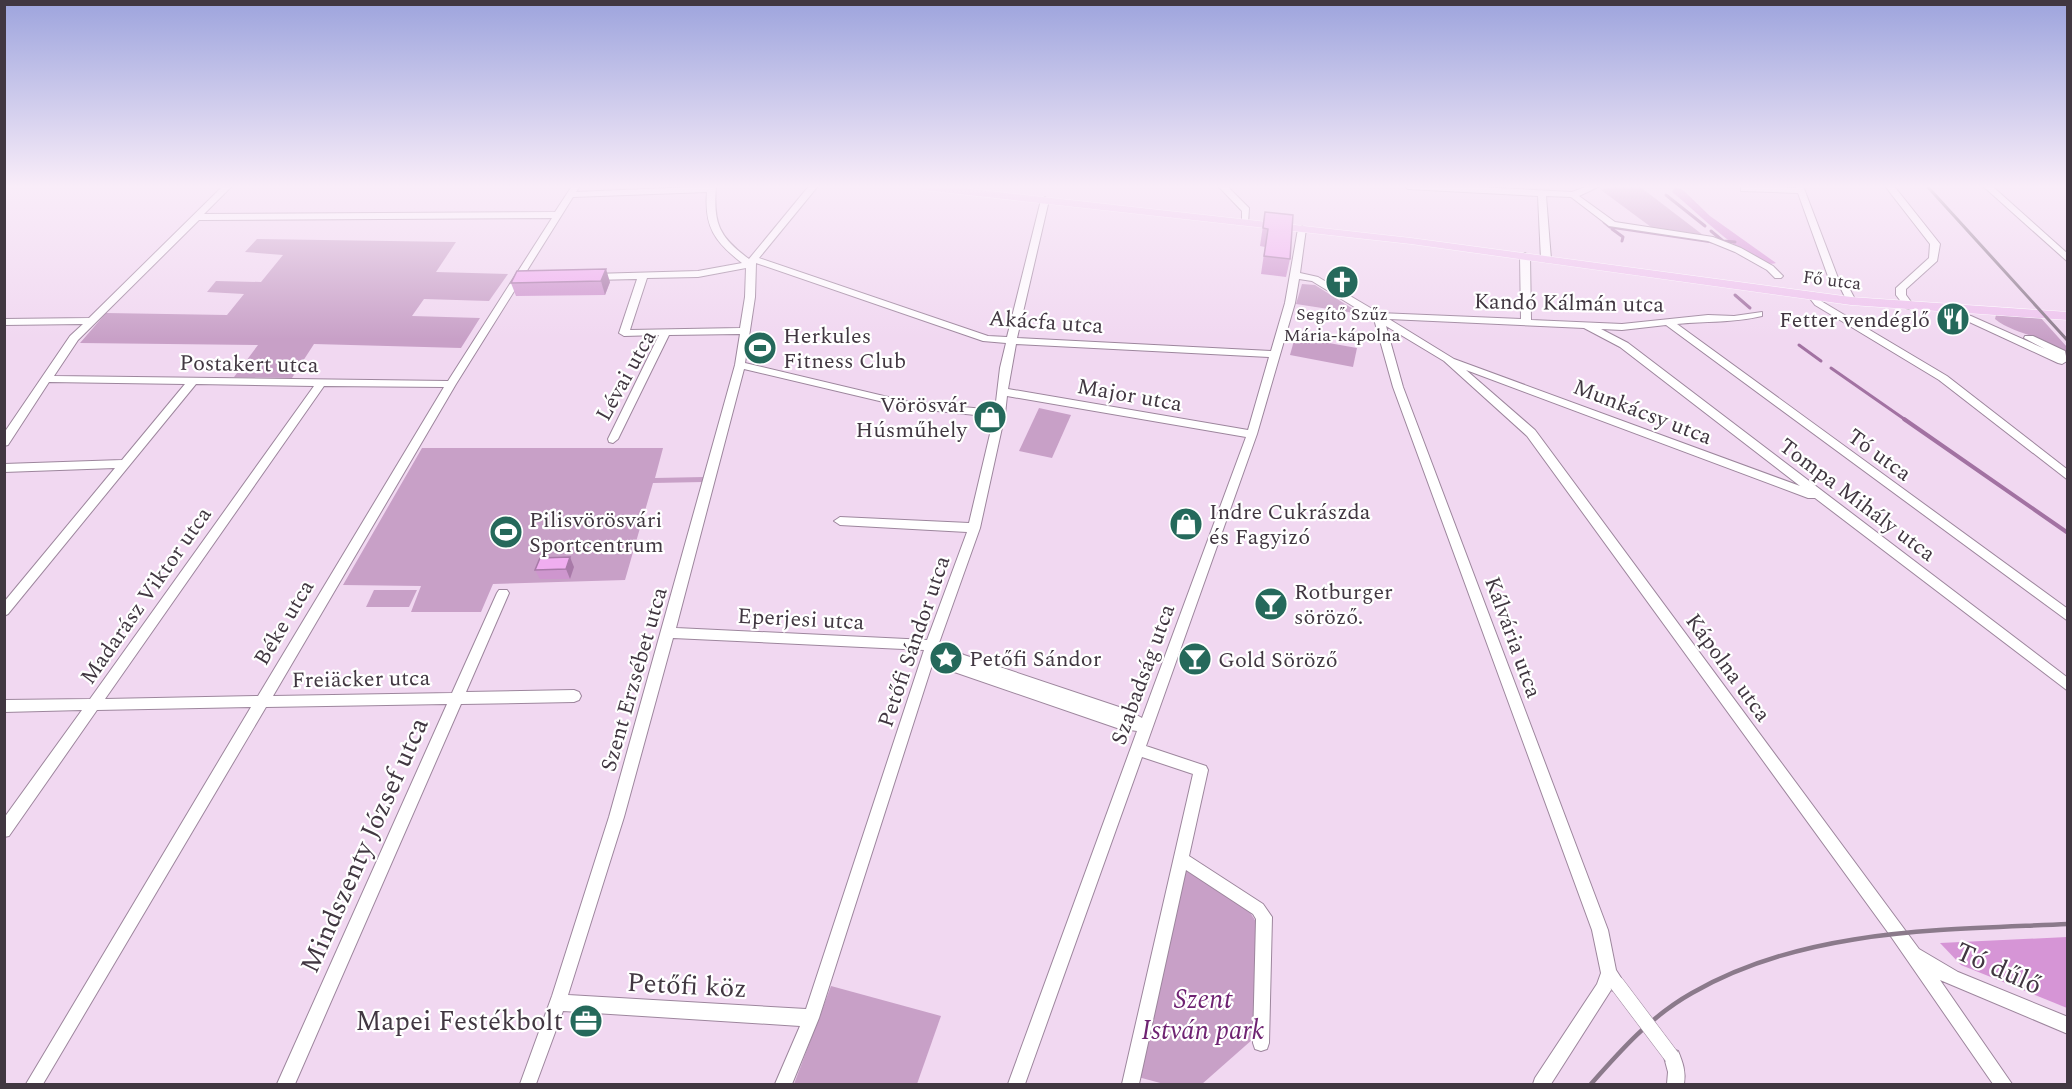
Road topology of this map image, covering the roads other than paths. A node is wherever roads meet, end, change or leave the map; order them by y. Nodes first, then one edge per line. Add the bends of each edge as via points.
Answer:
1 (177, 237) edge
2 (543, 237) edge
3 (719, 237) edge
4 (773, 237) edge
5 (1036, 237) edge
6 (1301, 237) edge
7 (1367, 237) edge
8 (1544, 237) edge
9 (1696, 237) edge
10 (1818, 237) edge
11 (1929, 237) edge
12 (2043, 237) edge
13 (1525, 256) junction
14 (1545, 259) junction
15 (2067, 259) edge
16 (753, 262) junction
17 (1295, 274) junction
18 (643, 275) junction
19 (1778, 276) dead end
20 (585, 277) edge
21 (517, 279) junction
22 (528, 279) edge
23 (1813, 296) junction
24 (1851, 301) junction
25 (1909, 306) junction
26 (1977, 308) junction
27 (1759, 314) dead end
28 (1952, 315) dead end
29 (1378, 316) junction
30 (2067, 316) edge
31 (89, 321) junction
32 (4, 322) edge
33 (1526, 324) junction
34 (1670, 324) junction
35 (1587, 326) junction
36 (1622, 327) junction
37 (746, 330) junction
38 (666, 332) junction
39 (1011, 341) junction
40 (1624, 345) junction
41 (1275, 354) junction
42 (1448, 359) junction
43 (2065, 362) edge
44 (740, 365) junction
45 (46, 379) junction
46 (1503, 379) junction
47 (193, 381) junction
48 (321, 383) junction
49 (451, 384) junction
50 (1479, 386) junction
51 (1003, 392) junction
52 (1000, 414) junction
53 (1252, 434) junction
54 (613, 439) dead end
55 (4, 442) edge
56 (125, 464) junction
57 (4, 468) edge
58 (2067, 476) edge
59 (1824, 500) junction
60 (840, 521) dead end
61 (974, 528) junction
62 (502, 593) dead end
63 (4, 611) edge
64 (2067, 616) edge
65 (668, 633) junction
66 (932, 645) junction
67 (2067, 686) edge
68 (574, 696) dead end
69 (457, 697) junction
70 (261, 700) junction
71 (94, 704) junction
72 (4, 706) edge
73 (1146, 727) junction
74 (1137, 749) junction
75 (4, 831) edge
76 (1180, 858) junction
77 (1913, 954) junction
78 (1613, 979) junction
79 (559, 1003) junction
80 (812, 1018) junction
81 (2067, 1026) edge
82 (1261, 1043) dead end
83 (34, 1084) edge
84 (286, 1084) edge
85 (528, 1084) edge
86 (784, 1084) edge
87 (1016, 1084) edge
88 (1130, 1084) edge
89 (1541, 1084) edge
90 (1676, 1084) edge
91 (2003, 1084) edge

1 - 31 street
2 - 21 street, Béke utca
3 - 16 street
4 - 16 street
5 - 39 street, Petőfi Sándor utca
6 - 17 street, Szabadság utca
7 - 13 main road, Fő utca
8 - 14 street
9 - 19 street via 1725,244
10 - 24 street via 1834,279 1845,288
11 - 25 street via 1935,244 1934,258 1901,288
12 - 15 street
13 - 14 main road, Fő utca
13 - 33 street
14 - 23 main road, Fő utca
16 - 18 street via 698,274
16 - 37 street, Szent Erzsébet utca
16 - 39 street, Akácfa utca via 970,334
17 - 29 street, Kápolna utca via 1315,279
17 - 41 street, Szabadság utca
18 - 20 street
18 - 38 street via 623,332
21 - 22 street
21 - 49 street, Béke utca
23 - 24 main road, Fő utca
23 - 58 street via 1818,303 1943,378
24 - 25 main road, Fő utca
25 - 26 main road, Fő utca
26 - 30 main road, Fő utca
26 - 43 street via 2000,326 2053,348
27 - 34 street, Kandó Kálmán utca
28 - 43 street via 1968,318
29 - 33 street, Kandó Kálmán utca
29 - 42 street, Kápolna utca
29 - 78 street, Kálvária utca via 1398,387 1600,930
31 - 32 street
31 - 45 street
33 - 35 street, Kandó Kálmán utca
34 - 36 street, Kandó Kálmán utca
34 - 64 street, Tó utca
35 - 36 street, Kandó Kálmán utca
35 - 40 street, Tompa Mihály utca
36 - 40 street
37 - 38 street, Lévai utca
37 - 44 street, Szent Erzsébet utca
38 - 54 street, Lévai utca
39 - 41 street, Akácfa utca
39 - 51 street, Petőfi Sándor utca
40 - 59 street, Tompa Mihály utca
41 - 53 street, Szabadság utca
42 - 46 street, Munkácsy utca
42 - 50 street, Kápolna utca
44 - 52 street via 909,405
44 - 65 street, Szent Erzsébet utca
45 - 47 street, Postakert utca
45 - 55 street
46 - 50 street
46 - 59 street, Munkácsy utca
47 - 48 street, Postakert utca
47 - 56 street
48 - 49 street, Postakert utca
48 - 71 street, Madarász Viktor utca
49 - 70 street, Béke utca
50 - 77 street, Kápolna utca via 1531,433
51 - 52 street, Petőfi Sándor utca
51 - 53 street, Major utca
52 - 61 street, Petőfi Sándor utca
53 - 73 street, Szabadság utca
56 - 57 street
56 - 63 street
59 - 67 street, Tompa Mihály utca
60 - 61 street
61 - 66 street, Petőfi Sándor utca
62 - 69 street, Mindszenty József utca
65 - 66 street, Eperjesi utca
65 - 79 street, Szent Erzsébet utca
66 - 73 street via 939,661 1117,722
66 - 80 street, Petőfi Sándor utca
68 - 69 street, Freiäcker utca
69 - 70 street, Freiäcker utca
69 - 84 street, Mindszenty József utca
70 - 71 street, Freiäcker utca
70 - 83 street, Béke utca
71 - 72 street, Freiäcker utca
71 - 75 street, Madarász Viktor utca
73 - 74 street, Szabadság utca
74 - 76 street via 1201,770
74 - 87 street, Szabadság utca
76 - 82 street via 1258,909 1264,917
76 - 88 street
77 - 81 street, Tó dűlő via 1952,978
77 - 91 street, Kápolna utca
78 - 89 street
78 - 90 street, Kálvária utca, bridge via 1672,1057
79 - 80 street, Petőfi köz
79 - 85 street, Szent Erzsébet utca
80 - 86 street, Petőfi Sándor utca

